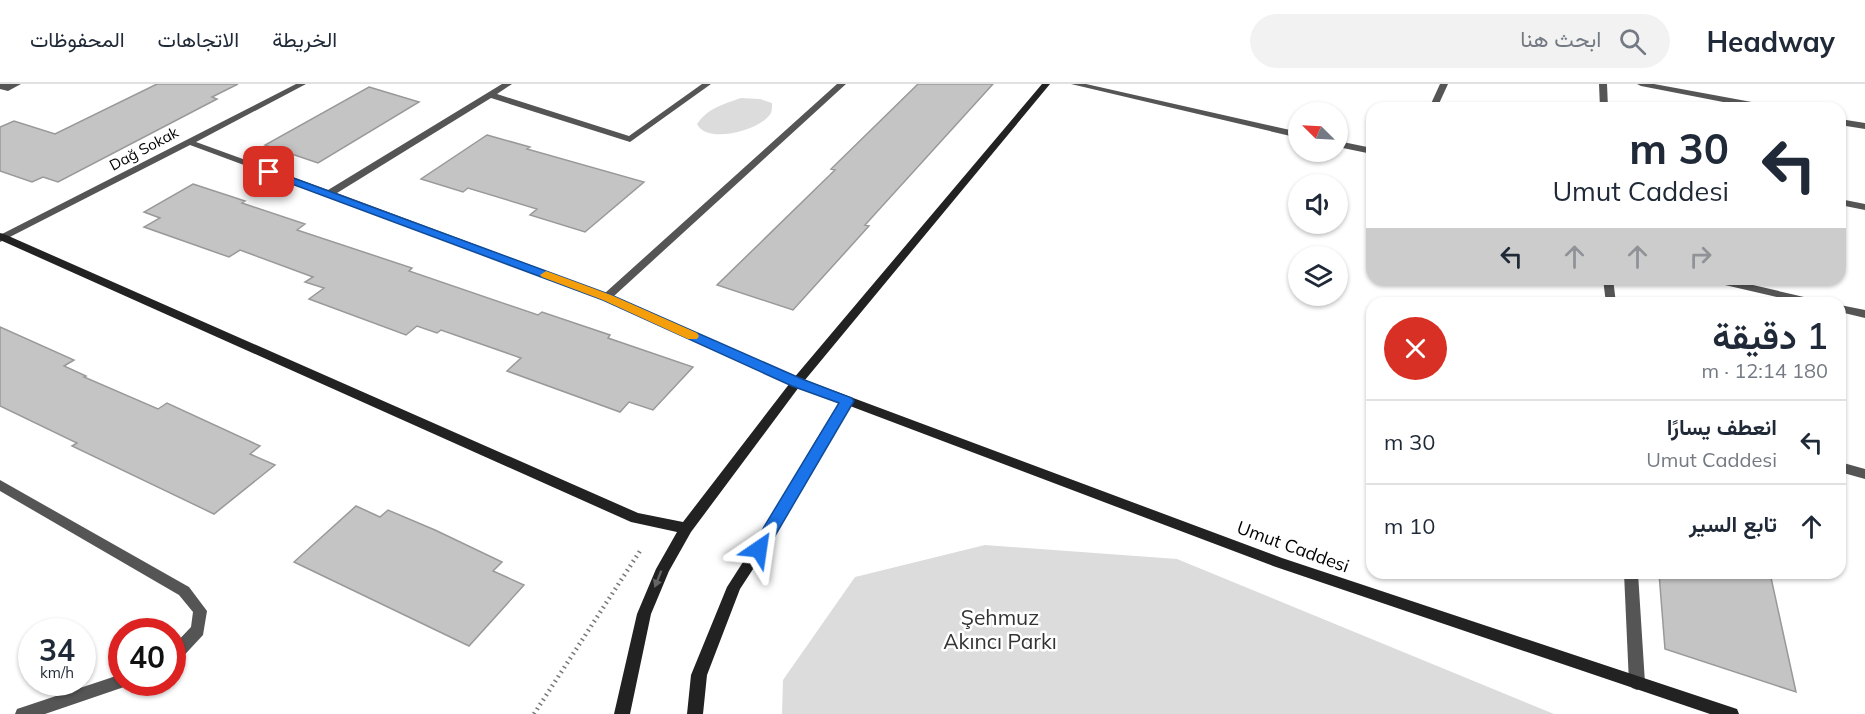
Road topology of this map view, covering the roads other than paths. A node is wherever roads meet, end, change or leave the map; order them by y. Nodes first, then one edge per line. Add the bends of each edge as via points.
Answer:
1 (17, 84) edge
2 (302, 84) edge
3 (508, 84) edge
4 (707, 84) edge
5 (842, 84) edge
6 (1046, 84) edge
7 (1075, 84) edge
8 (1444, 84) edge
9 (1603, 84) edge
10 (1641, 84) edge
11 (0, 86) edge
12 (490, 94) junction
13 (1436, 102) edge
14 (1604, 102) edge
15 (1736, 102) edge
16 (1846, 123) edge
17 (1865, 126) edge
18 (1288, 132) edge
19 (189, 142) junction
20 (1348, 146) edge
21 (1366, 150) edge
22 (328, 194) junction
23 (1846, 203) edge
24 (1865, 207) edge
25 (1, 237) edge
26 (1738, 285) edge
27 (607, 297) junction
28 (1791, 297) edge
29 (1846, 309) edge
30 (1865, 314) edge
31 (797, 382) junction
32 (847, 401) junction
33 (1846, 469) edge
34 (1865, 474) edge
35 (0, 485) edge
36 (686, 528) junction
37 (1631, 579) edge
38 (186, 643) edge
39 (1637, 683) junction
40 (108, 686) edge
41 (23, 714) edge
42 (622, 714) edge
43 (694, 714) edge
44 (1731, 714) edge

1 - 11 street
2 - 19 street, Dağ Sokak
3 - 12 street
4 - 12 street via 630,139
5 - 27 street
6 - 31 street
7 - 18 street
8 - 13 street
9 - 14 street
10 - 15 street
12 - 22 street
16 - 17 street
19 - 22 street
19 - 25 street, Dağ Sokak
20 - 21 street
22 - 27 street
23 - 24 street
25 - 36 street via 636,518
26 - 28 street
27 - 31 street
29 - 30 street
31 - 32 street, Umut Caddesi
31 - 36 street
32 - 39 street, Umut Caddesi via 1278,562
32 - 43 street via 734,587 699,675
33 - 34 street
35 - 38 street via 184,591 200,611 198,630
36 -> 42 street via 663,568 644,614
37 - 39 street
39 - 44 street, Umut Caddesi
40 - 41 street

